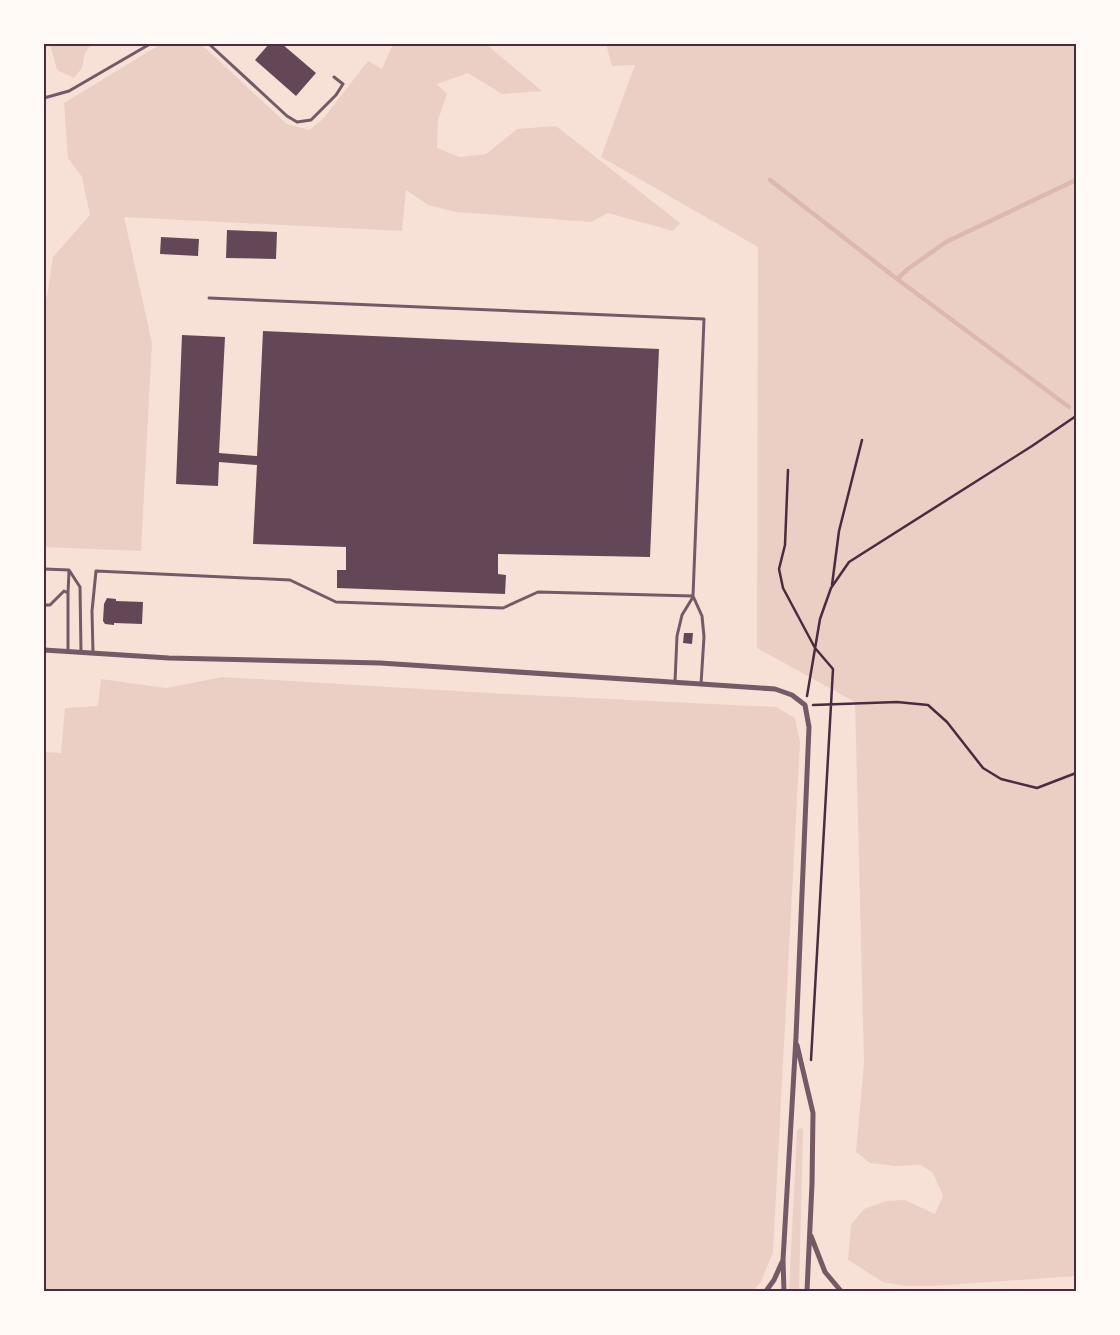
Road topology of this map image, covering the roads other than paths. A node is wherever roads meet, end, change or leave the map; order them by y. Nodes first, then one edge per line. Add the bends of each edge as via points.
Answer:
1 (150, 44) edge
2 (209, 44) edge
3 (334, 77) dead end
4 (44, 98) edge
5 (210, 298) dead end
6 (44, 569) edge
7 (69, 570) junction
8 (68, 593) junction
9 (693, 596) junction
10 (44, 605) edge
11 (44, 650) edge
12 (68, 652) junction
13 (81, 652) junction
14 (92, 653) junction
15 (675, 682) junction
16 (701, 684) junction
17 (796, 1037) junction
18 (810, 1233) junction
19 (783, 1260) junction
20 (766, 1291) edge
21 (784, 1291) edge
22 (807, 1291) edge
23 (841, 1291) edge

1 - 4 lane via 69,91
2 - 3 lane via 297,122 311,120 336,95 343,84
5 - 9 lane via 704,319
6 - 7 lane
7 - 8 lane
7 - 13 lane via 80,588
8 - 10 lane via 64,591 50,605
8 - 12 lane
9 - 14 lane via 538,592 504,608 336,602 290,580 96,571
9 - 15 lane via 682,614
9 - 16 lane via 702,616 704,637
11 - 12 street
12 - 13 street
13 - 14 street
14 - 15 street via 380,663
15 - 16 street
16 - 17 street via 775,689 792,695 805,705 809,727
17 - 18 street via 813,1113
17 - 19 street
18 - 22 street
18 - 23 street via 825,1272
19 - 20 street
19 - 21 street

